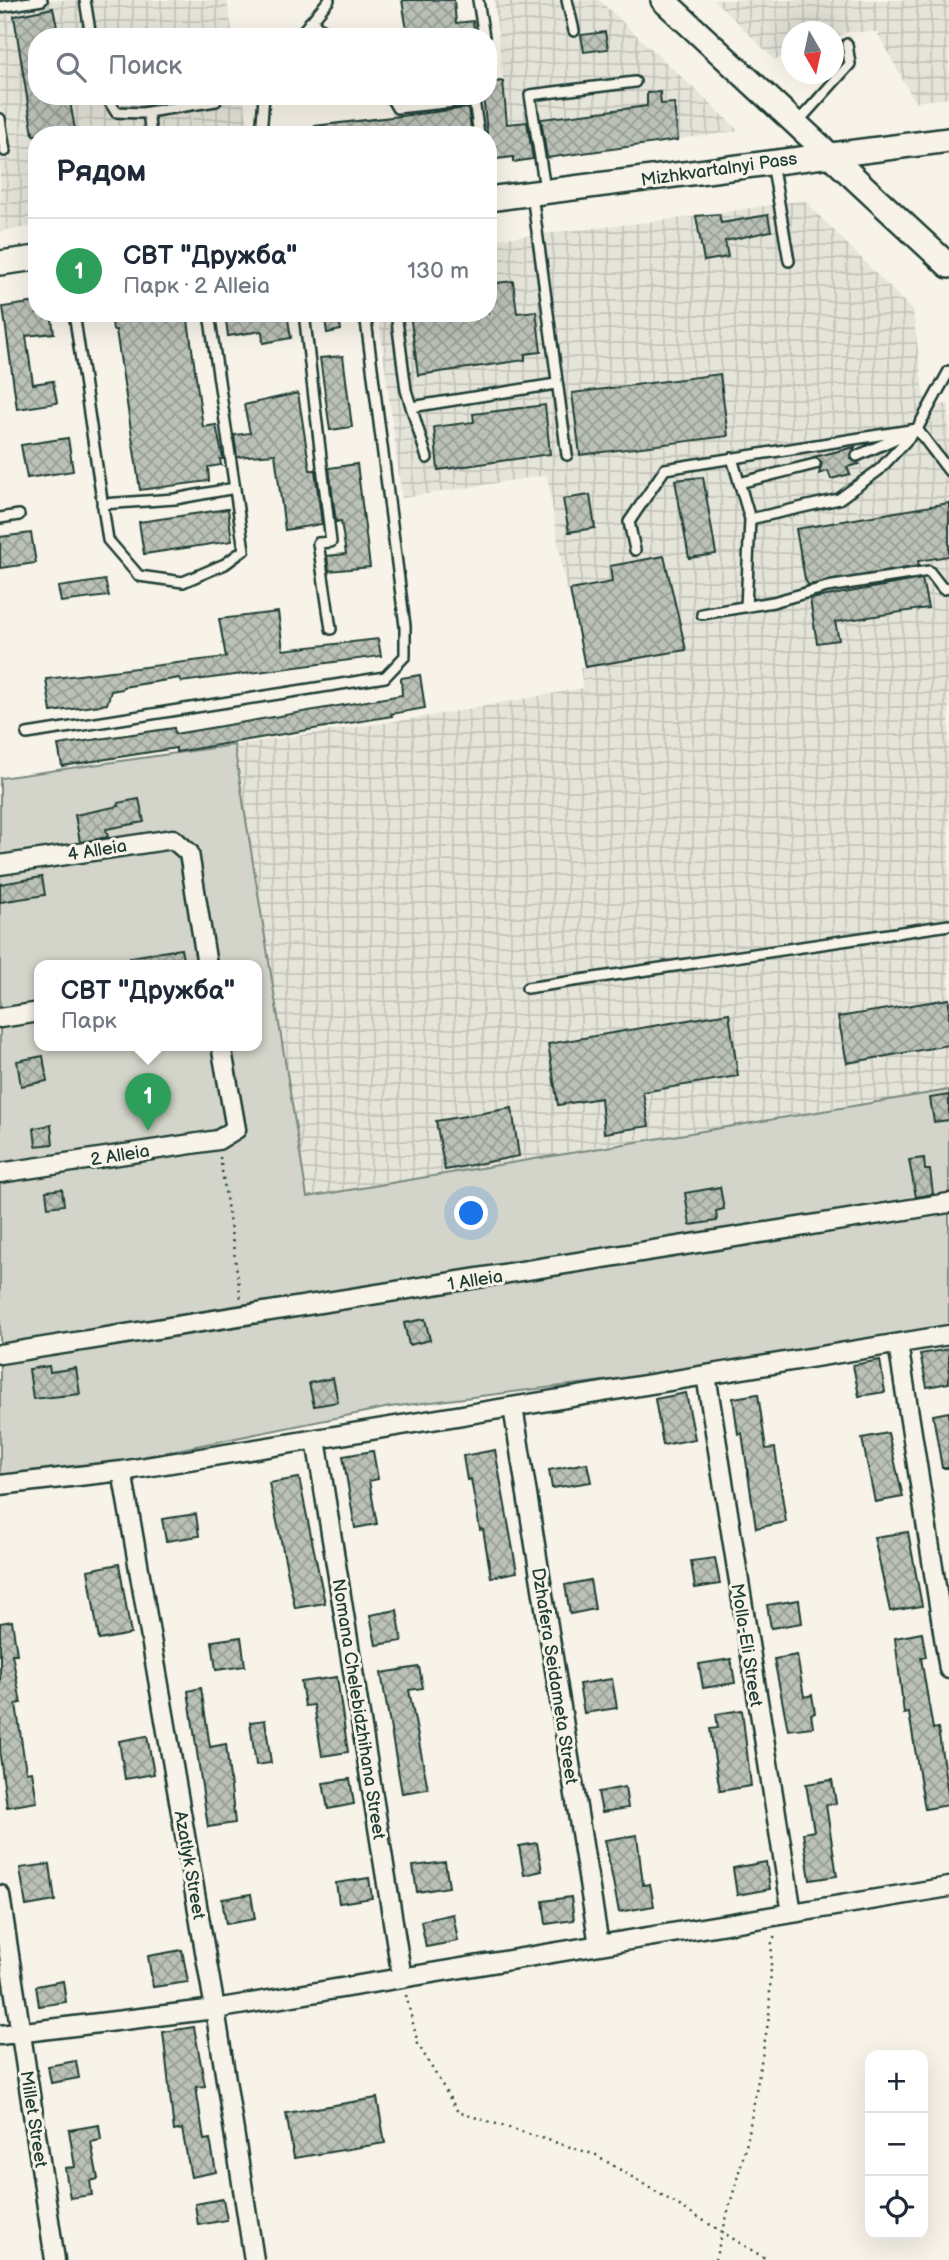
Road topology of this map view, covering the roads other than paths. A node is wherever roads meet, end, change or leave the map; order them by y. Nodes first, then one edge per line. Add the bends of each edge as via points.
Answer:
1 (42, 0) edge
2 (85, 0) edge
3 (329, 0) edge
4 (478, 0) edge
5 (567, 0) edge
6 (663, 0) edge
7 (0, 7) edge
8 (310, 22) junction
9 (90, 28) edge
10 (305, 28) edge
11 (321, 28) edge
12 (483, 28) edge
13 (575, 31) dead end
14 (847, 44) dead end
15 (635, 82) dead end
16 (112, 105) edge
17 (191, 105) edge
18 (263, 105) edge
19 (395, 105) edge
20 (426, 105) edge
21 (475, 105) edge
22 (148, 112) junction
23 (0, 119) edge
24 (796, 124) junction
25 (150, 126) edge
26 (262, 126) edge
27 (478, 126) edge
28 (949, 140) edge
29 (5, 151) dead end
30 (829, 154) junction
31 (772, 162) junction
32 (539, 193) junction
33 (497, 197) edge
34 (28, 259) edge
35 (789, 261) dead end
36 (0, 263) edge
37 (949, 266) edge
38 (75, 322) edge
39 (210, 322) edge
40 (305, 322) edge
41 (366, 322) edge
42 (397, 322) edge
43 (949, 371) edge
44 (556, 384) junction
45 (411, 407) junction
46 (917, 429) junction
47 (567, 455) dead end
48 (857, 456) dead end
49 (427, 458) dead end
50 (732, 458) junction
51 (816, 464) dead end
52 (949, 471) edge
53 (739, 483) junction
54 (234, 488) junction
55 (102, 504) junction
56 (19, 515) dead end
57 (0, 518) edge
58 (750, 519) junction
59 (635, 550) dead end
60 (949, 588) edge
61 (746, 607) junction
62 (702, 614) dead end
63 (331, 629) dead end
64 (27, 734) dead end
65 (0, 865) edge
66 (949, 925) edge
67 (206, 960) edge
68 (527, 988) dead end
69 (34, 1013) edge
70 (0, 1018) edge
71 (222, 1051) edge
72 (0, 1172) edge
73 (949, 1203) edge
74 (949, 1335) edge
75 (898, 1344) junction
76 (0, 1354) edge
77 (706, 1375) junction
78 (513, 1407) junction
79 (316, 1439) junction
80 (122, 1471) junction
81 (0, 1485) edge
82 (949, 1669) edge
83 (949, 1887) edge
84 (0, 1895) edge
85 (792, 1913) junction
86 (599, 1945) junction
87 (402, 1978) junction
88 (215, 2009) junction
89 (21, 2032) junction
90 (0, 2035) edge
91 (55, 2260) edge
92 (254, 2260) edge

1 - 7 lane
2 - 9 lane
3 - 8 lane
4 - 12 lane
5 - 13 lane
6 - 24 main road
8 - 10 lane
8 - 11 lane
14 - 24 lane via 850,64
15 - 32 lane via 530,95
16 - 22 lane via 116,112
17 - 22 lane
18 - 26 lane
19 - 20 lane
21 - 27 lane
22 - 25 lane
23 - 29 lane
24 - 30 main road
28 - 30 main road, Mizhkvartalnyi Pass
30 - 31 main road, Mizhkvartalnyi Pass
30 - 37 main road
31 - 32 main road, Mizhkvartalnyi Pass
31 - 35 lane
32 - 33 main road, Mizhkvartalnyi Pass
32 - 44 lane
34 - 36 main road
38 - 55 lane
39 - 54 lane
40 - 63 lane via 331,542 318,543
41 - 64 lane via 405,656 385,677
42 - 45 lane
43 - 46 lane
44 - 45 lane
44 - 47 lane
45 - 49 lane
46 - 48 lane
46 - 50 lane
46 - 52 lane
46 - 58 lane via 878,471 839,499
50 - 53 lane
50 - 59 lane via 665,469 629,522
51 - 53 lane
53 - 58 lane
54 - 55 lane via 175,499
54 - 55 lane via 244,550 225,564 183,582 139,576 108,540
56 - 57 lane
58 - 61 lane
60 - 61 lane via 943,589 929,571 827,587
61 - 62 lane
65 - 67 street, 4 Alleia via 173,839 189,853
66 - 68 lane
69 - 70 street
71 - 72 street, 2 Alleia via 236,1129 218,1140
73 - 76 street, 1 Alleia
74 - 75 street
75 - 77 street
75 - 82 street
77 - 78 street
77 - 85 street, Molla-Eli Street
78 - 79 street
78 - 86 street, Dzhafera Seidameta Street
79 - 80 street
79 - 87 street, Nomana Chelebidzhihana Street
80 - 81 street
80 - 88 street, Azatlyk Street
83 - 85 street
84 - 89 street, Millet Street
85 - 86 street
86 - 87 street
87 - 88 street
88 - 89 street
88 - 92 street, Azatlyk Street
89 - 90 street
89 - 91 street, Millet Street

